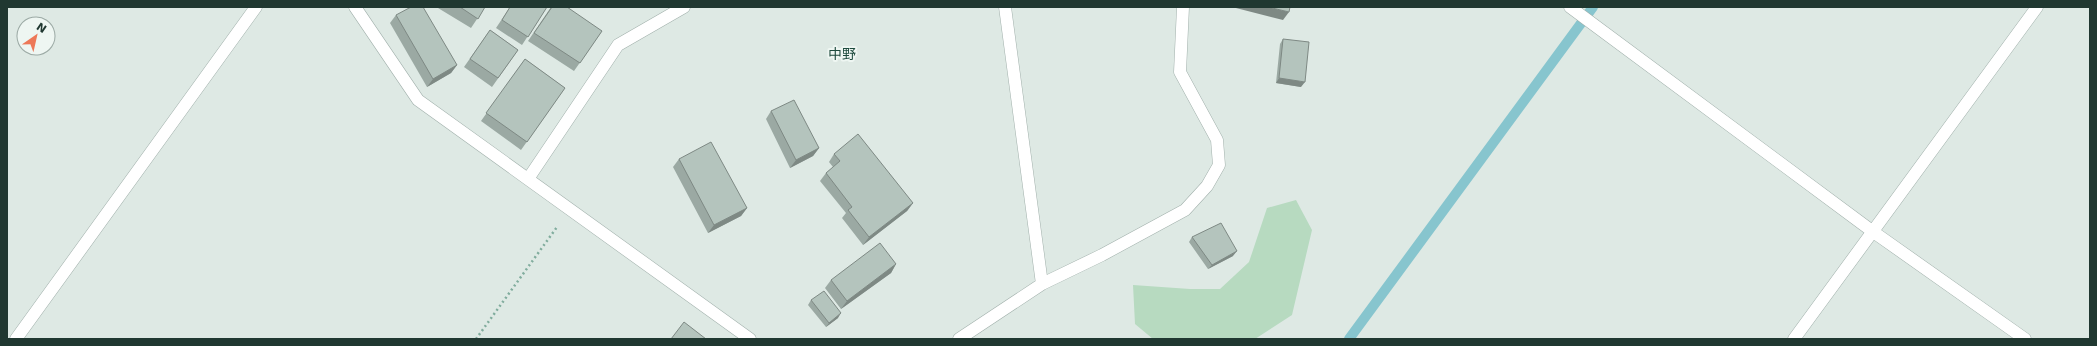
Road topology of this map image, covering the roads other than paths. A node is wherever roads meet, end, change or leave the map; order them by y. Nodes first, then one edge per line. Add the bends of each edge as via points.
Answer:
1 (256, 7) edge
2 (356, 7) edge
3 (684, 7) edge
4 (1005, 7) edge
5 (1183, 7) edge
6 (1570, 7) edge
7 (2037, 7) edge
8 (528, 179) junction
9 (1872, 231) junction
10 (1042, 284) junction
11 (16, 339) edge
12 (750, 339) edge
13 (958, 339) edge
14 (1794, 339) edge
15 (2025, 339) edge

1 - 11 street
2 - 8 street via 418,100
3 - 8 street via 618,45
4 - 10 street
5 - 10 street via 1180,72 1217,140 1219,165 1207,186 1185,210
6 - 9 street
7 - 9 street
8 - 12 street
9 - 14 street
9 - 15 street
10 - 13 street

